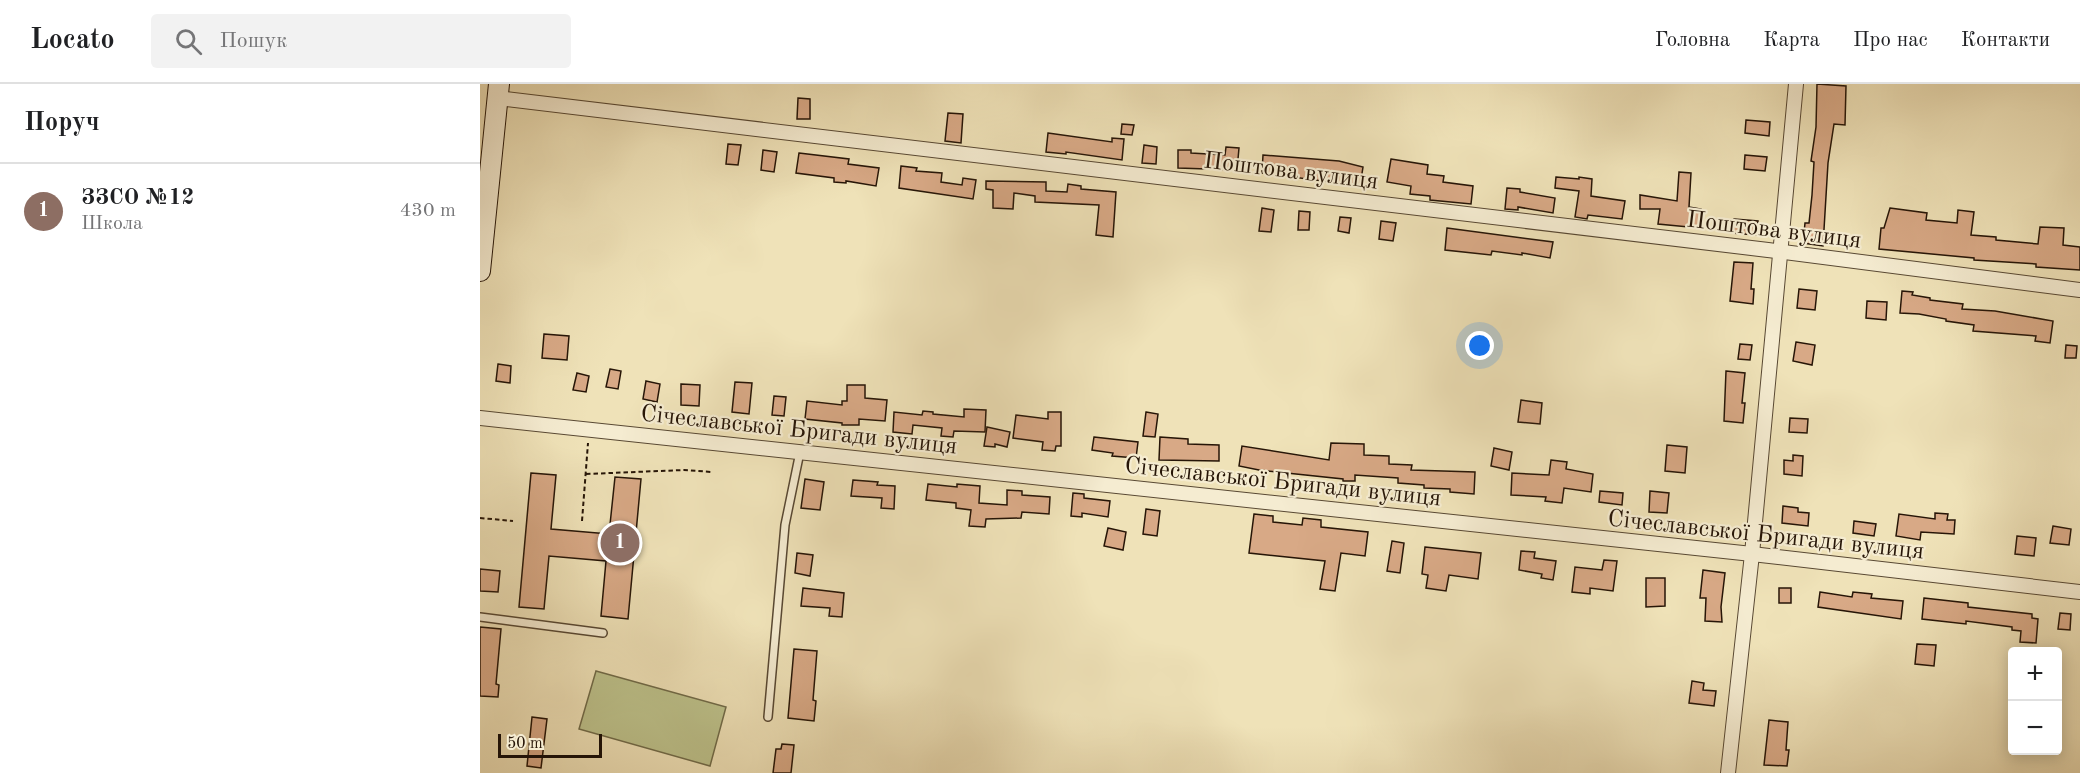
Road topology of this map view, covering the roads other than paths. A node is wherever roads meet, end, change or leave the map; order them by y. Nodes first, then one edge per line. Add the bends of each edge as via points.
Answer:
1 (1796, 84) edge
2 (498, 91) edge
3 (1781, 252) junction
4 (480, 272) edge
5 (2080, 290) edge
6 (480, 418) edge
7 (800, 452) junction
8 (1752, 554) junction
9 (2080, 592) edge
10 (480, 617) edge
11 (603, 633) dead end
12 (768, 717) dead end
13 (1728, 773) edge

1 - 3 street
2 - 3 street, Поштова вулиця
2 - 4 street
3 - 5 street, Поштова вулиця
3 - 8 street
6 - 7 street, Січеславської Бригади вулиця
7 - 8 street, Січеславської Бригади вулиця
7 - 12 lane via 785,525
8 - 9 street, Січеславської Бригади вулиця
8 - 13 street
10 - 11 lane

